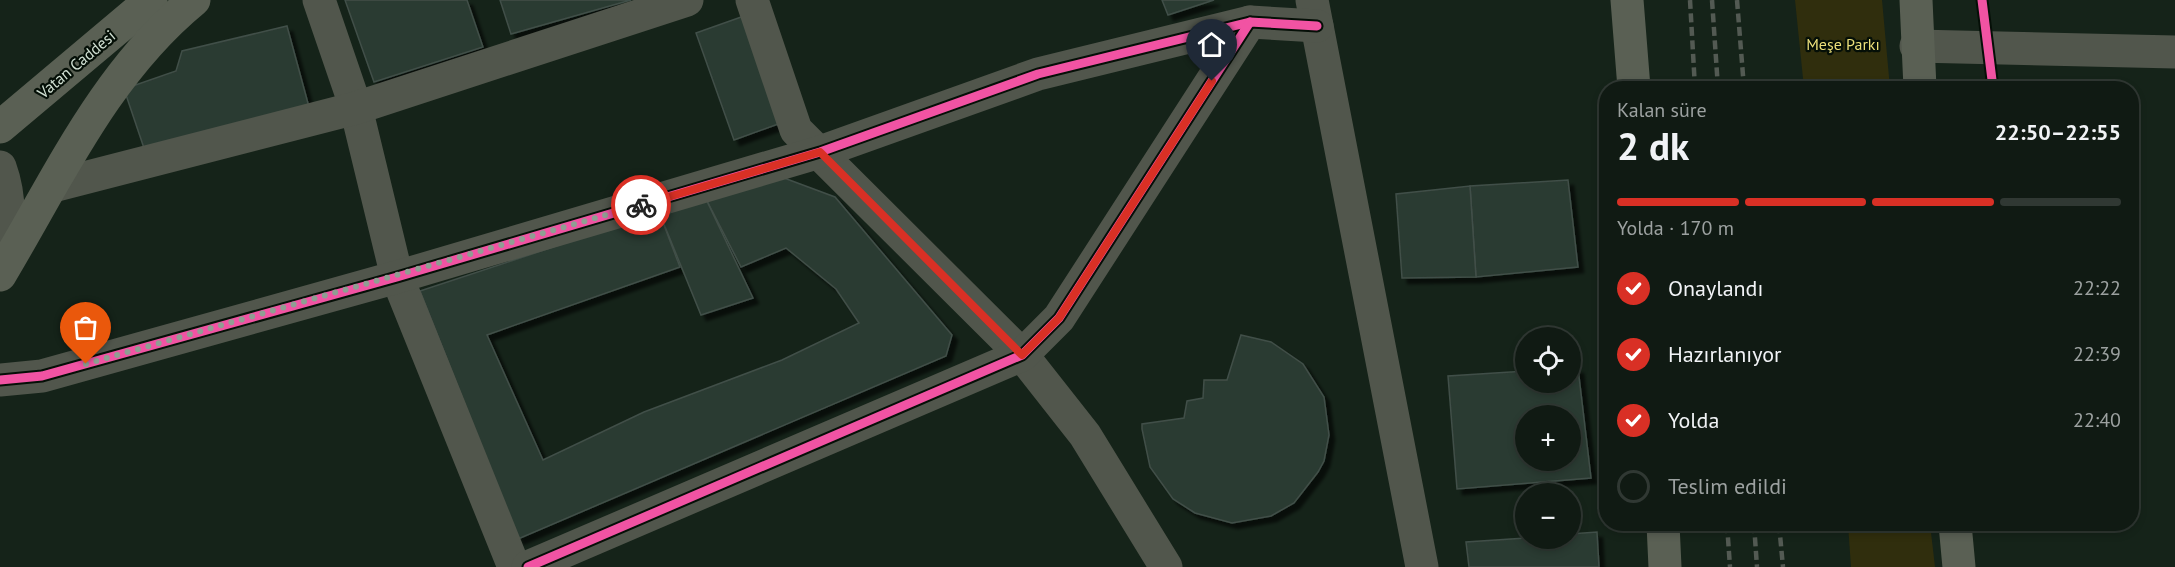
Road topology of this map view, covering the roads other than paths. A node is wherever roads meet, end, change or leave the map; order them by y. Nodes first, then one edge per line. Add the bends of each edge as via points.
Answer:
1 (136, 0) edge
2 (151, 0) edge
3 (194, 0) edge
4 (319, 0) edge
5 (687, 0) edge
6 (753, 0) edge
7 (1628, 0) edge
8 (1916, 0) edge
9 (1314, 13) edge
10 (1250, 22) junction
11 (105, 39) junction
12 (1916, 46) junction
13 (2175, 52) edge
14 (1634, 81) edge
15 (1919, 81) edge
16 (356, 108) junction
17 (0, 127) edge
18 (820, 152) junction
19 (0, 168) edge
20 (54, 186) junction
21 (0, 263) edge
22 (0, 275) edge
23 (397, 277) junction
24 (1022, 355) junction
25 (0, 380) edge
26 (1663, 531) edge
27 (1956, 531) edge
28 (578, 557) edge
29 (514, 567) edge
30 (528, 567) edge
31 (1166, 567) edge
32 (1422, 567) edge
33 (1665, 567) edge
34 (1959, 567) edge

1 - 11 main road
2 - 11 main road, Vatan Caddesi
3 - 20 main road via 171,19 109,90
4 - 16 street
5 - 16 street
6 - 18 street via 796,130
7 - 14 main road
8 - 12 main road
9 - 10 street
9 - 32 street
10 - 18 street via 1038,74
10 - 24 street via 1059,318
11 - 17 main road, Vatan Caddesi
12 - 13 street
12 - 15 main road
16 - 20 street
16 - 23 street
18 - 23 street
18 - 24 street
19 - 21 street via 9,204 8,231
20 - 22 main road
23 - 25 street via 42,376
23 - 29 street
24 - 28 street
24 - 31 street via 1085,435
26 - 33 main road
27 - 34 main road
28 - 30 street

